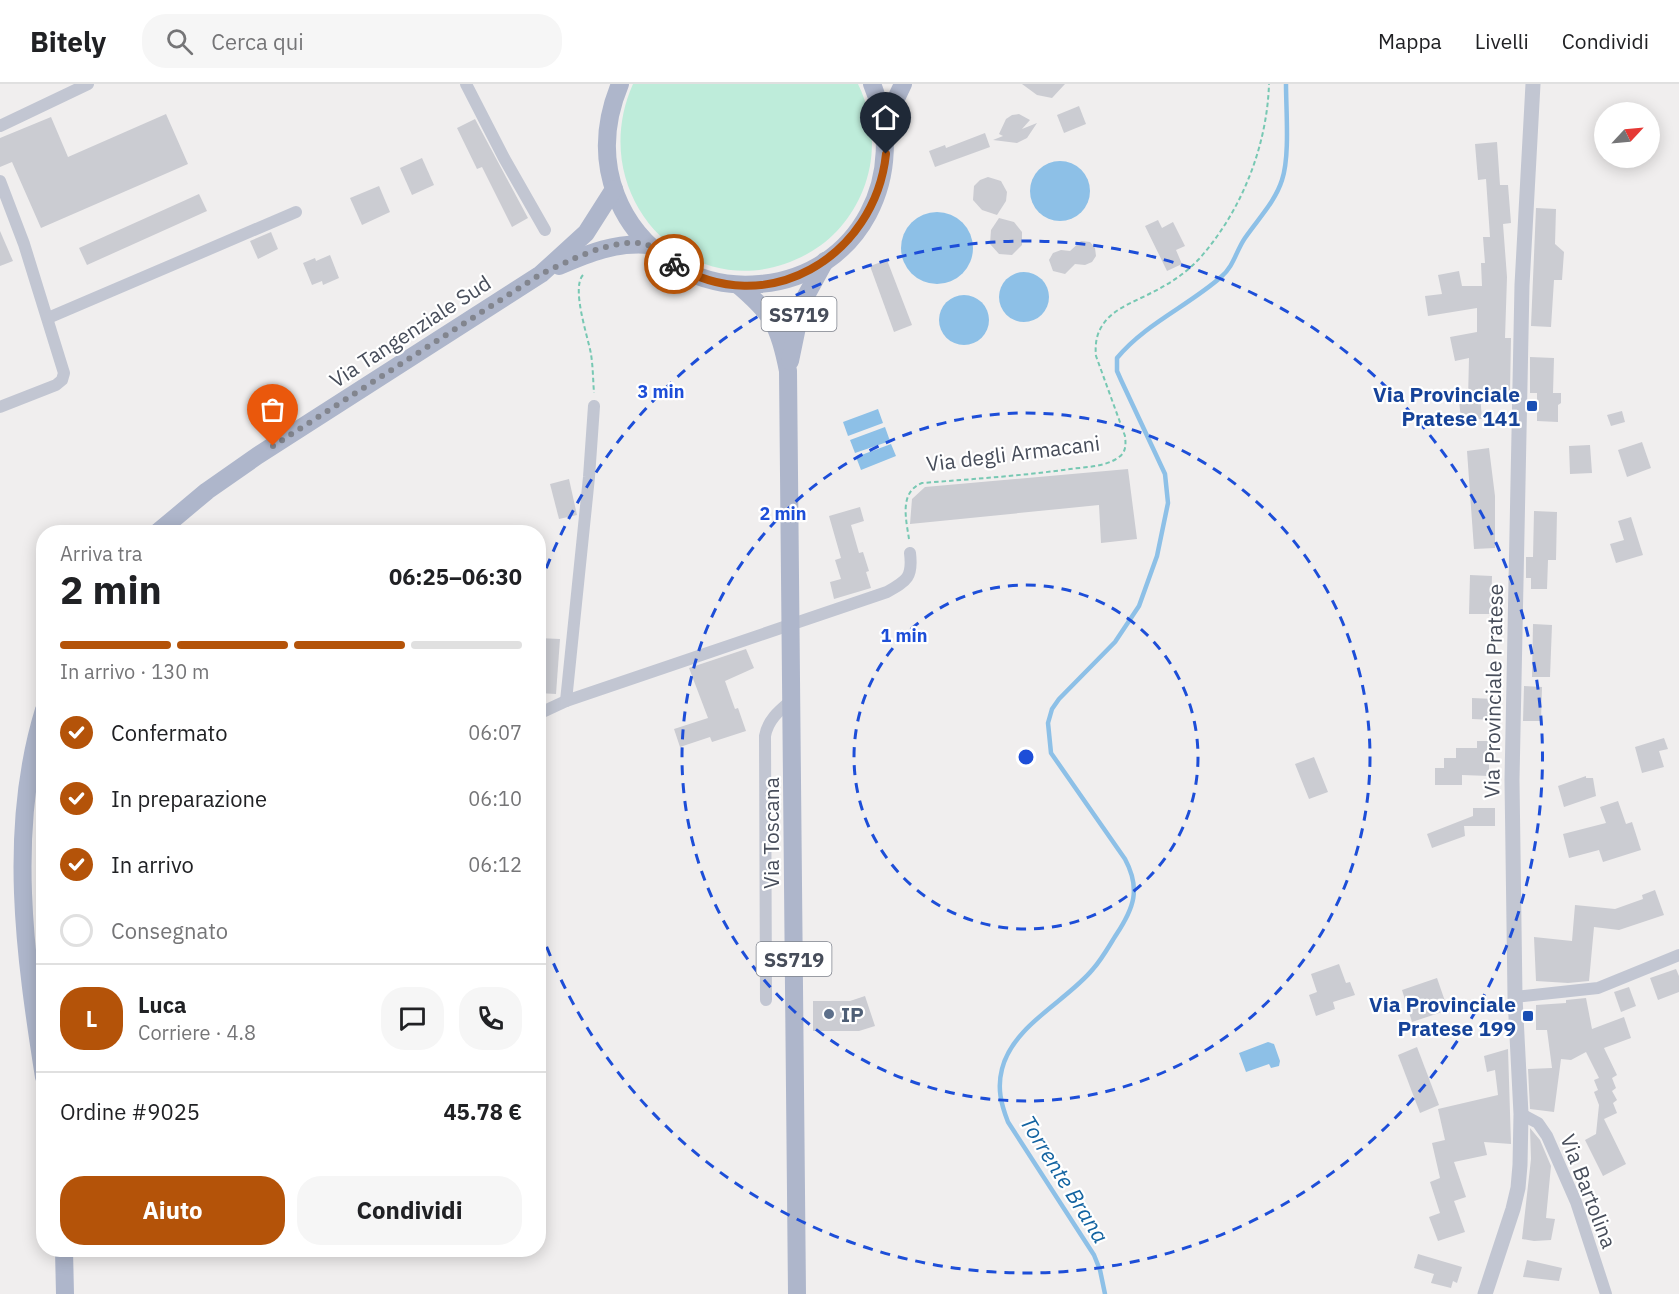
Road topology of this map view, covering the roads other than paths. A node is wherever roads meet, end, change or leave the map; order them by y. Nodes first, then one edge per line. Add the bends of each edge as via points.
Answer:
1 (88, 84) edge
2 (466, 84) edge
3 (620, 84) edge
4 (872, 84) edge
5 (903, 84) edge
6 (1533, 84) edge
7 (885, 122) junction
8 (0, 126) edge
9 (0, 181) edge
10 (614, 189) junction
11 (296, 212) dead end
12 (545, 230) dead end
13 (649, 245) junction
14 (825, 261) junction
15 (541, 274) junction
16 (738, 285) junction
17 (48, 318) junction
18 (788, 371) junction
19 (594, 406) road end
20 (0, 407) edge
21 (166, 525) edge
22 (910, 553) road end
23 (791, 624) junction
24 (793, 699) junction
25 (566, 701) junction
26 (546, 710) edge
27 (36, 735) edge
28 (1679, 955) edge
29 (1515, 997) junction
30 (766, 1000) dead end
31 (36, 1029) edge
32 (1521, 1114) junction
33 (64, 1257) edge
34 (65, 1294) edge
35 (797, 1294) edge
36 (1485, 1294) edge
37 (1606, 1294) edge

1 - 8 street
2 - 12 street
3 - 10 main road, SS719 via 610,110 606,142
4 - 7 main road, SS719
5 - 7 main road
6 - 29 street, Via Provinciale Pratese via 1522,285 1512,780
7 - 14 main road, SS719 via 884,170 875,201 849,241
9 - 17 street
10 - 13 main road, SS719 via 628,219
10 - 15 main road, Via Tangenziale Sud via 586,233
11 - 17 street
13 - 15 main road, Via Tangenziale Sud via 609,247
13 - 16 main road, SS719 via 690,273
14 - 16 main road, SS719 via 797,276
14 - 18 main road, Via Toscana / SS719 via 802,303
15 - 21 main road, Via Tangenziale Sud via 257,456
16 - 18 main road, Via Toscana / SS719 via 771,316
17 - 20 street via 63,363 62,380
18 - 23 main road, Via Toscana / SS719
19 - 25 street
22 - 23 street via 911,573 898,586
23 - 24 main road, Via Toscana / SS719
23 - 25 street
24 - 30 street via 769,722 765,736
24 - 35 main road, Via Toscana / SS719
25 - 26 street
27 - 31 main road via 27,782 22,877
28 - 29 street via 1598,988
29 - 32 street, Via Provinciale Pratese
32 - 36 street, Via Provinciale Pratese via 1518,1188
32 - 37 street, Via Bartolina via 1538,1123 1547,1136 1576,1202
33 - 34 main road

